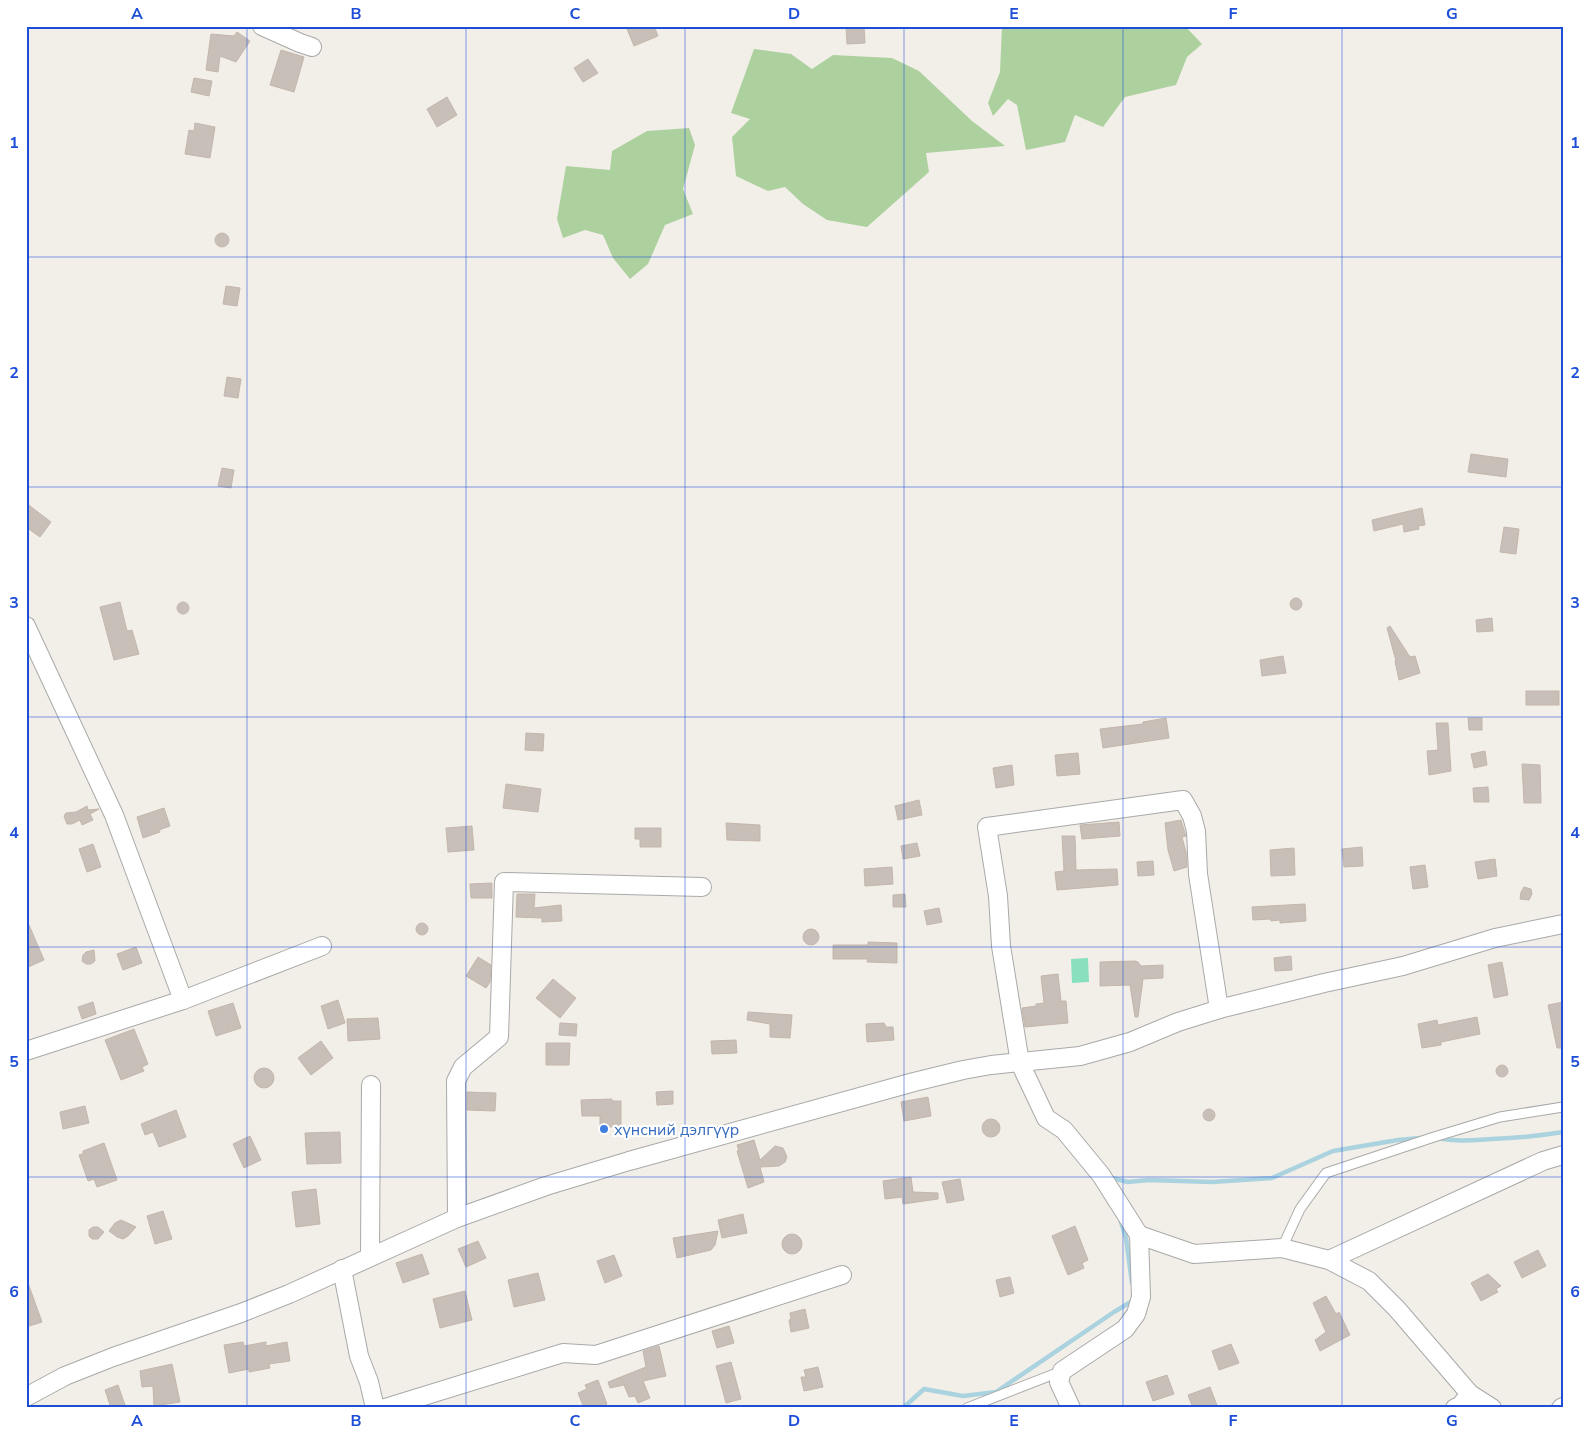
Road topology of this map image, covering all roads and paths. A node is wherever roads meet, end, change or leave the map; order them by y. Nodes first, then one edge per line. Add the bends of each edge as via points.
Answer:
1 (262, 26) edge
2 (312, 47) dead end
3 (26, 626) edge
4 (702, 887) dead end
5 (1563, 924) edge
6 (322, 946) dead end
7 (183, 1000) junction
8 (1219, 1009) junction
9 (26, 1051) edge
10 (1020, 1063) junction
11 (371, 1085) dead end
12 (1563, 1107) edge
13 (1563, 1155) edge
14 (457, 1218) junction
15 (1139, 1235) junction
16 (1282, 1248) junction
17 (370, 1256) junction
18 (1329, 1260) junction
19 (342, 1269) junction
20 (842, 1275) dead end
21 (1062, 1371) junction
22 (1470, 1394) junction
23 (26, 1397) edge
24 (375, 1408) edge
25 (385, 1408) edge
26 (967, 1408) edge
27 (1071, 1408) edge
28 (1455, 1408) edge
29 (1492, 1408) edge

1 - 2 street
3 - 7 street via 114,815
4 - 14 street via 504,882 499,1037 463,1067 456,1081
5 - 8 street via 1495,938 1403,966
6 - 7 street
7 - 9 street
8 - 10 street via 1130,1042 1080,1056
8 - 10 street via 1198,874 1196,831 1183,800 988,827 1001,946
10 - 14 street via 964,1070 829,1105 546,1186
10 - 15 street via 1046,1118 1064,1130 1101,1175
11 - 17 street
12 - 16 lane via 1500,1118 1326,1173 1300,1209
13 - 18 street via 1543,1160
14 - 17 street
15 - 16 street via 1194,1254
15 - 21 street via 1140,1297 1136,1314 1125,1329
16 - 18 street
17 - 19 street
18 - 22 street via 1369,1281
19 - 23 street via 241,1313 65,1376
19 - 24 street via 359,1356
20 - 25 street via 596,1355 563,1353
21 - 26 lane
21 - 27 street via 1059,1382
22 - 28 street
22 - 29 street

